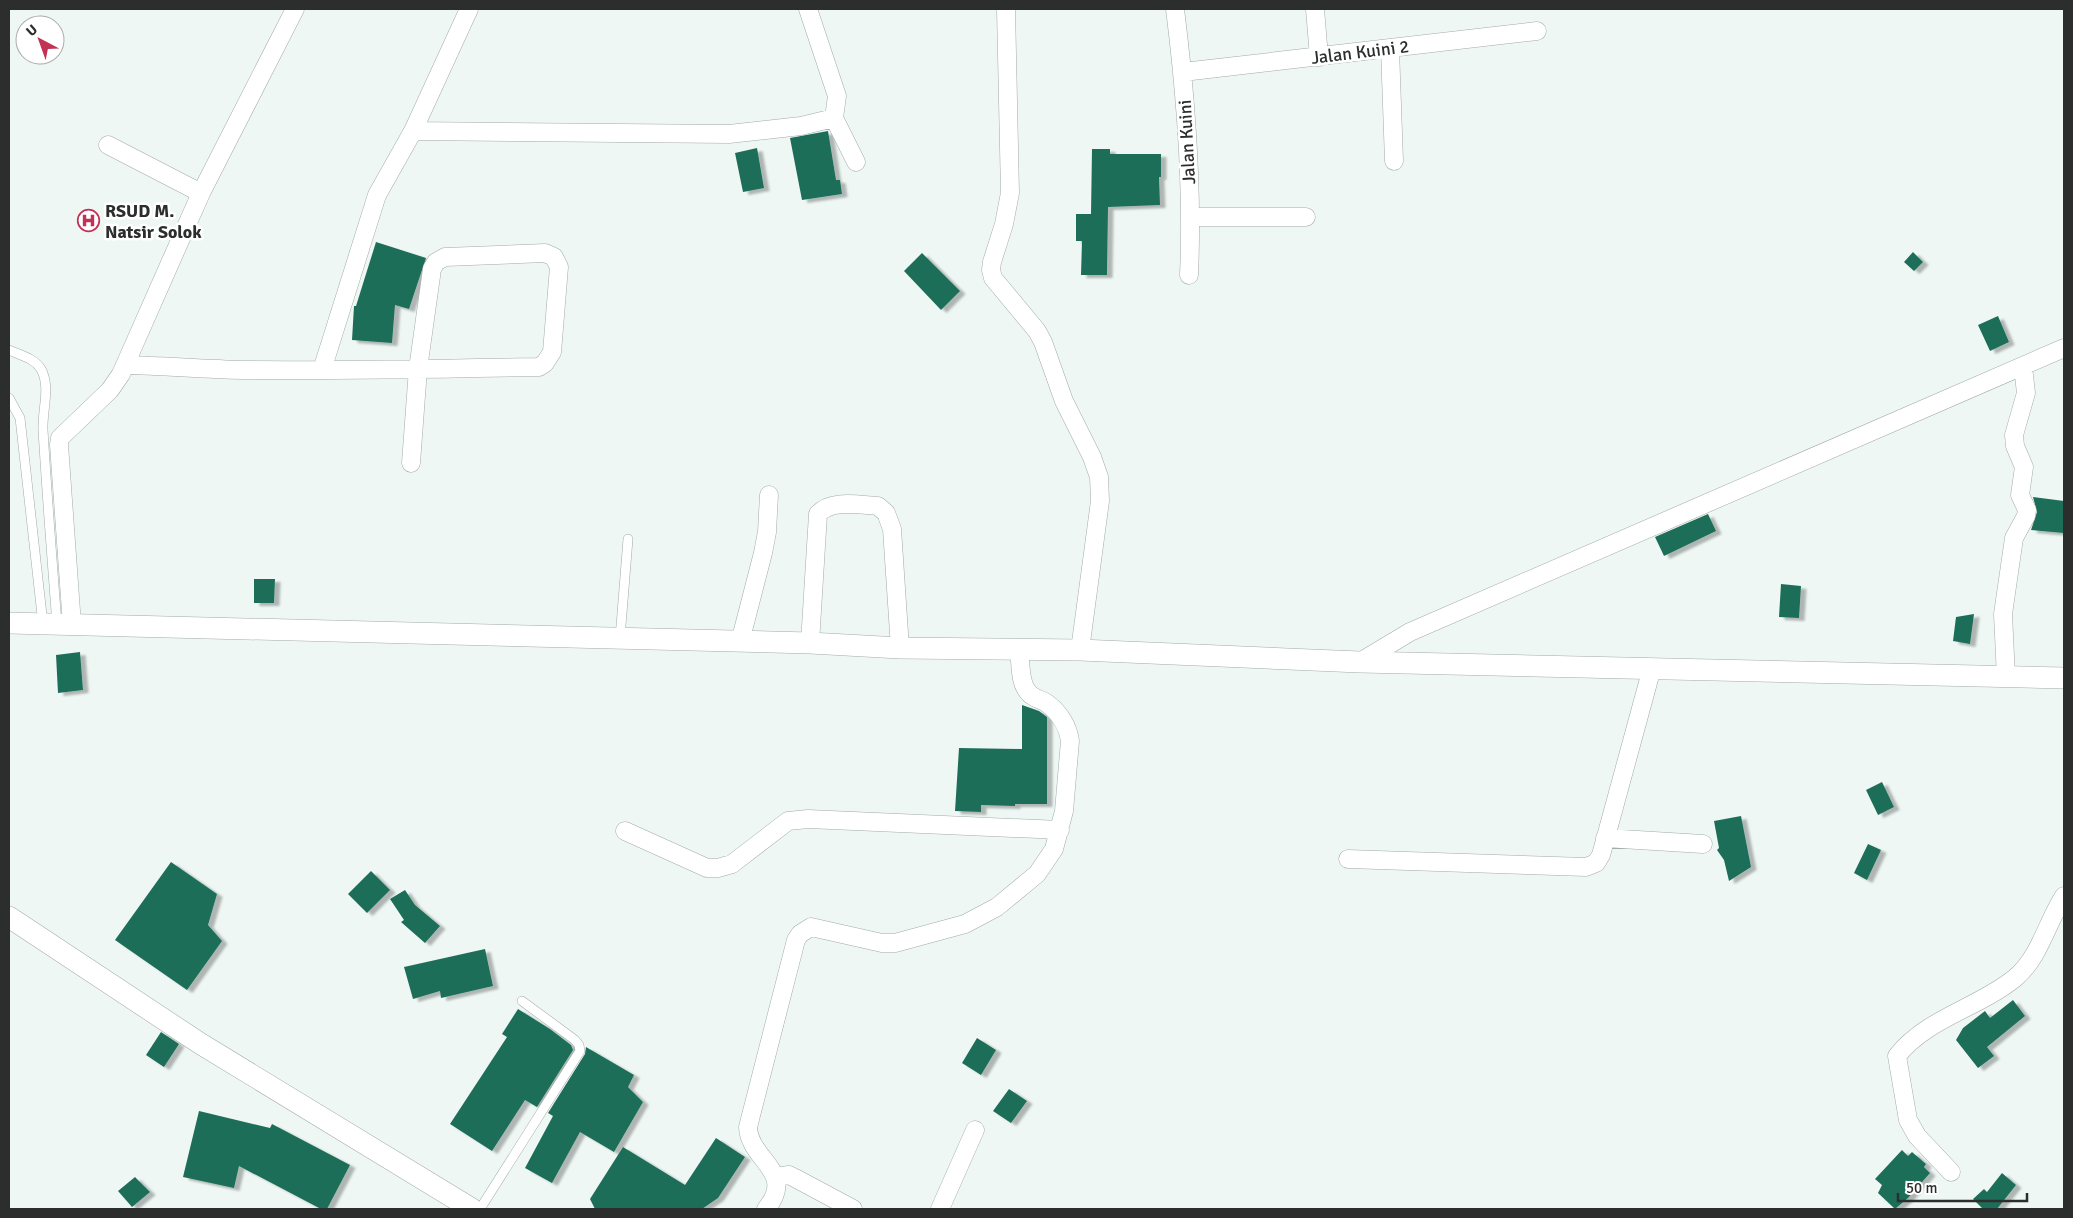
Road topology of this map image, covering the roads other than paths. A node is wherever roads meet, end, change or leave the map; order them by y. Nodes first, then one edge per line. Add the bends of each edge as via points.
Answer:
1 (295, 9) edge
2 (469, 9) edge
3 (808, 9) edge
4 (1006, 9) edge
5 (1175, 9) edge
6 (1315, 9) edge
7 (1537, 32) dead end
8 (1390, 49) junction
9 (1319, 57) junction
10 (1183, 72) junction
11 (834, 118) junction
12 (413, 131) junction
13 (108, 145) dead end
14 (1394, 161) dead end
15 (856, 162) dead end
16 (201, 193) junction
17 (1192, 217) junction
18 (1306, 217) dead end
19 (1189, 275) dead end
20 (2064, 348) edge
21 (9, 350) edge
22 (126, 365) junction
23 (2023, 366) junction
24 (418, 369) junction
25 (322, 370) junction
26 (9, 398) edge
27 (410, 463) dead end
28 (769, 494) dead end
29 (628, 539) dead end
30 (9, 623) edge
31 (57, 625) junction
32 (620, 638) junction
33 (740, 642) junction
34 (810, 643) junction
35 (900, 648) junction
36 (1019, 649) junction
37 (1080, 650) junction
38 (1360, 662) junction
39 (1652, 668) junction
40 (2006, 677) junction
41 (2064, 678) edge
42 (1060, 830) junction
43 (625, 831) dead end
44 (1605, 838) junction
45 (1703, 844) dead end
46 (1348, 859) dead end
47 (2064, 896) edge
48 (9, 917) edge
49 (522, 1001) dead end
50 (975, 1130) dead end
51 (1951, 1172) dead end
52 (776, 1177) junction
53 (472, 1209) edge
54 (480, 1209) edge
55 (766, 1209) edge
56 (853, 1209) edge
57 (940, 1209) edge

1 - 16 street
2 - 12 street
3 - 11 street via 837,96
4 - 37 street via 1010,193 991,270 993,278 1043,342 1064,401 1099,477 1100,500
5 - 10 street, Jalan Kuini
6 - 9 street
7 - 8 street, Jalan Kuini 2
8 - 9 street, Jalan Kuini 2
8 - 14 street
9 - 10 street, Jalan Kuini 2
10 - 17 street, Jalan Kuini
11 - 12 street via 800,126 729,134
11 - 15 street
12 - 25 street via 377,195
13 - 16 street
16 - 22 street
17 - 18 street
17 - 19 street, Jalan Kuini
20 - 23 street
21 - 31 lane via 34,361 44,379 43,427
22 - 25 street
22 - 31 street via 110,390 60,438
23 - 38 street via 1410,632
23 - 40 street via 2026,393 2014,435 2024,468 2020,495 2027,510 2014,538 2004,605
24 - 24 street via 432,269 436,262 445,257 546,253 554,257 559,267 553,342 552,352 545,363 539,367
24 - 25 street
24 - 27 street
26 - 31 lane via 20,418
28 - 33 street via 763,553
29 - 32 lane
30 - 31 street
31 - 32 street
32 - 33 street
33 - 34 street
34 - 35 street
34 - 35 street via 818,514 830,505 878,506 886,514 892,529
35 - 36 street
36 - 37 street
36 - 42 street via 1027,692 1048,704 1068,731 1070,741
37 - 38 street
38 - 39 street
39 - 40 street
39 - 44 street
40 - 41 street
42 - 43 street via 795,820 788,821 732,864 718,868 707,868
42 - 52 street via 1054,849 1037,874 997,907 965,924 895,943 882,943 811,926 800,934 748,1127 748,1135
44 - 45 street
44 - 46 street via 1596,863 1586,867
47 - 51 street via 2036,951 2015,977 1944,1018 1904,1047 1897,1056 1908,1120 1916,1136
48 - 53 street via 200,1044
49 - 54 lane via 575,1040 580,1051
50 - 57 street
52 - 55 street via 777,1186
52 - 56 street via 788,1175

